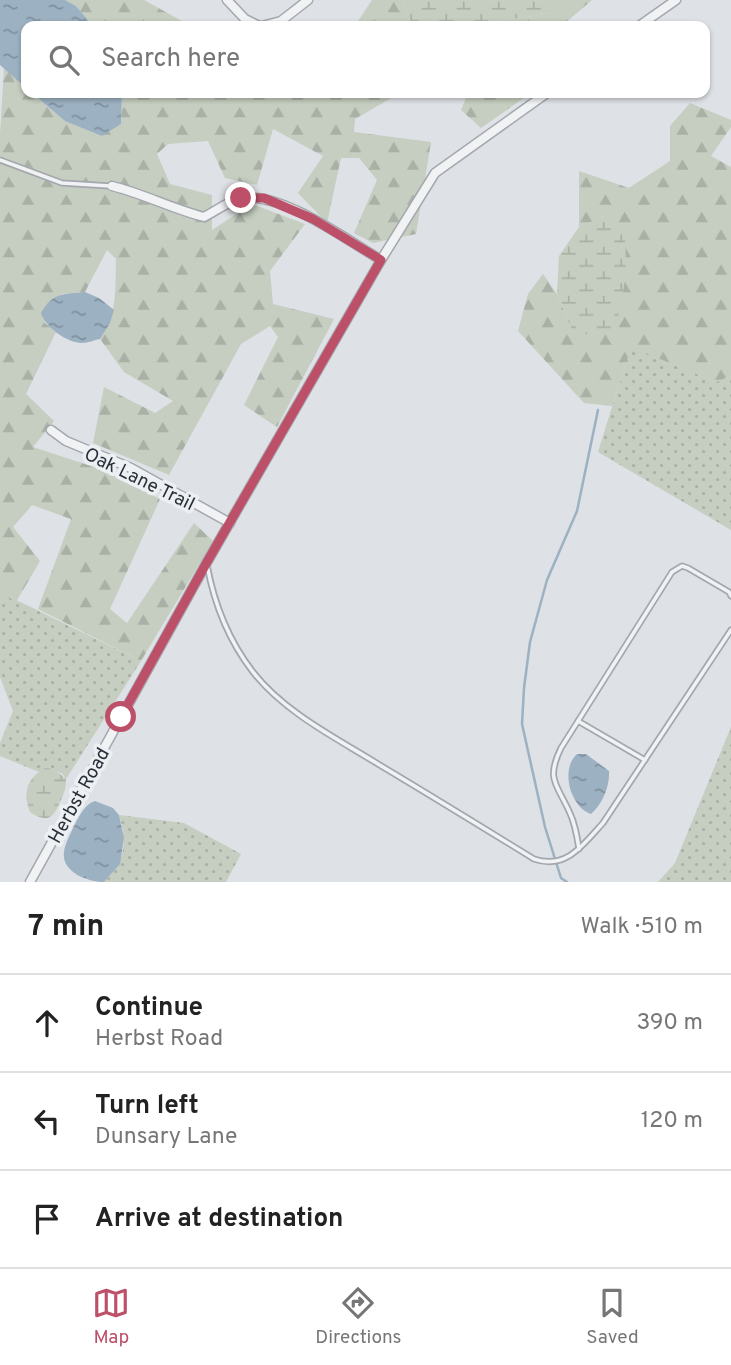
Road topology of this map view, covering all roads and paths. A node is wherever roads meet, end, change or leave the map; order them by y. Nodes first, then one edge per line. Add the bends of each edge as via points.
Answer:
1 (227, 0) edge
2 (308, 0) edge
3 (676, 0) edge
4 (249, 21) edge
5 (281, 21) edge
6 (646, 21) edge
7 (540, 98) edge
8 (0, 160) edge
9 (112, 186) joint
10 (381, 260) junction
11 (51, 429) dead end
12 (230, 523) junction
13 (207, 562) junction
14 (731, 596) edge
15 (731, 630) edge
16 (578, 720) junction
17 (645, 760) junction
18 (579, 849) junction
19 (30, 882) edge

1 - 4 street
2 - 5 street
3 - 6 street
7 - 10 street, Herbst Road via 435,173
8 - 9 lane via 62,183
9 - 10 street via 204,217 241,198 264,198 313,219
10 - 12 street, Herbst Road
11 - 12 street, Oak Lane Trail via 66,441 131,468
12 - 13 street, Herbst Road
13 - 18 lane via 230,638 255,675 293,709 534,859 560,861
13 - 19 street, Herbst Road
14 - 16 lane via 688,568 672,572
15 - 17 lane
16 - 17 lane
16 - 18 lane via 553,766 553,783 572,819
17 - 18 lane via 603,823

